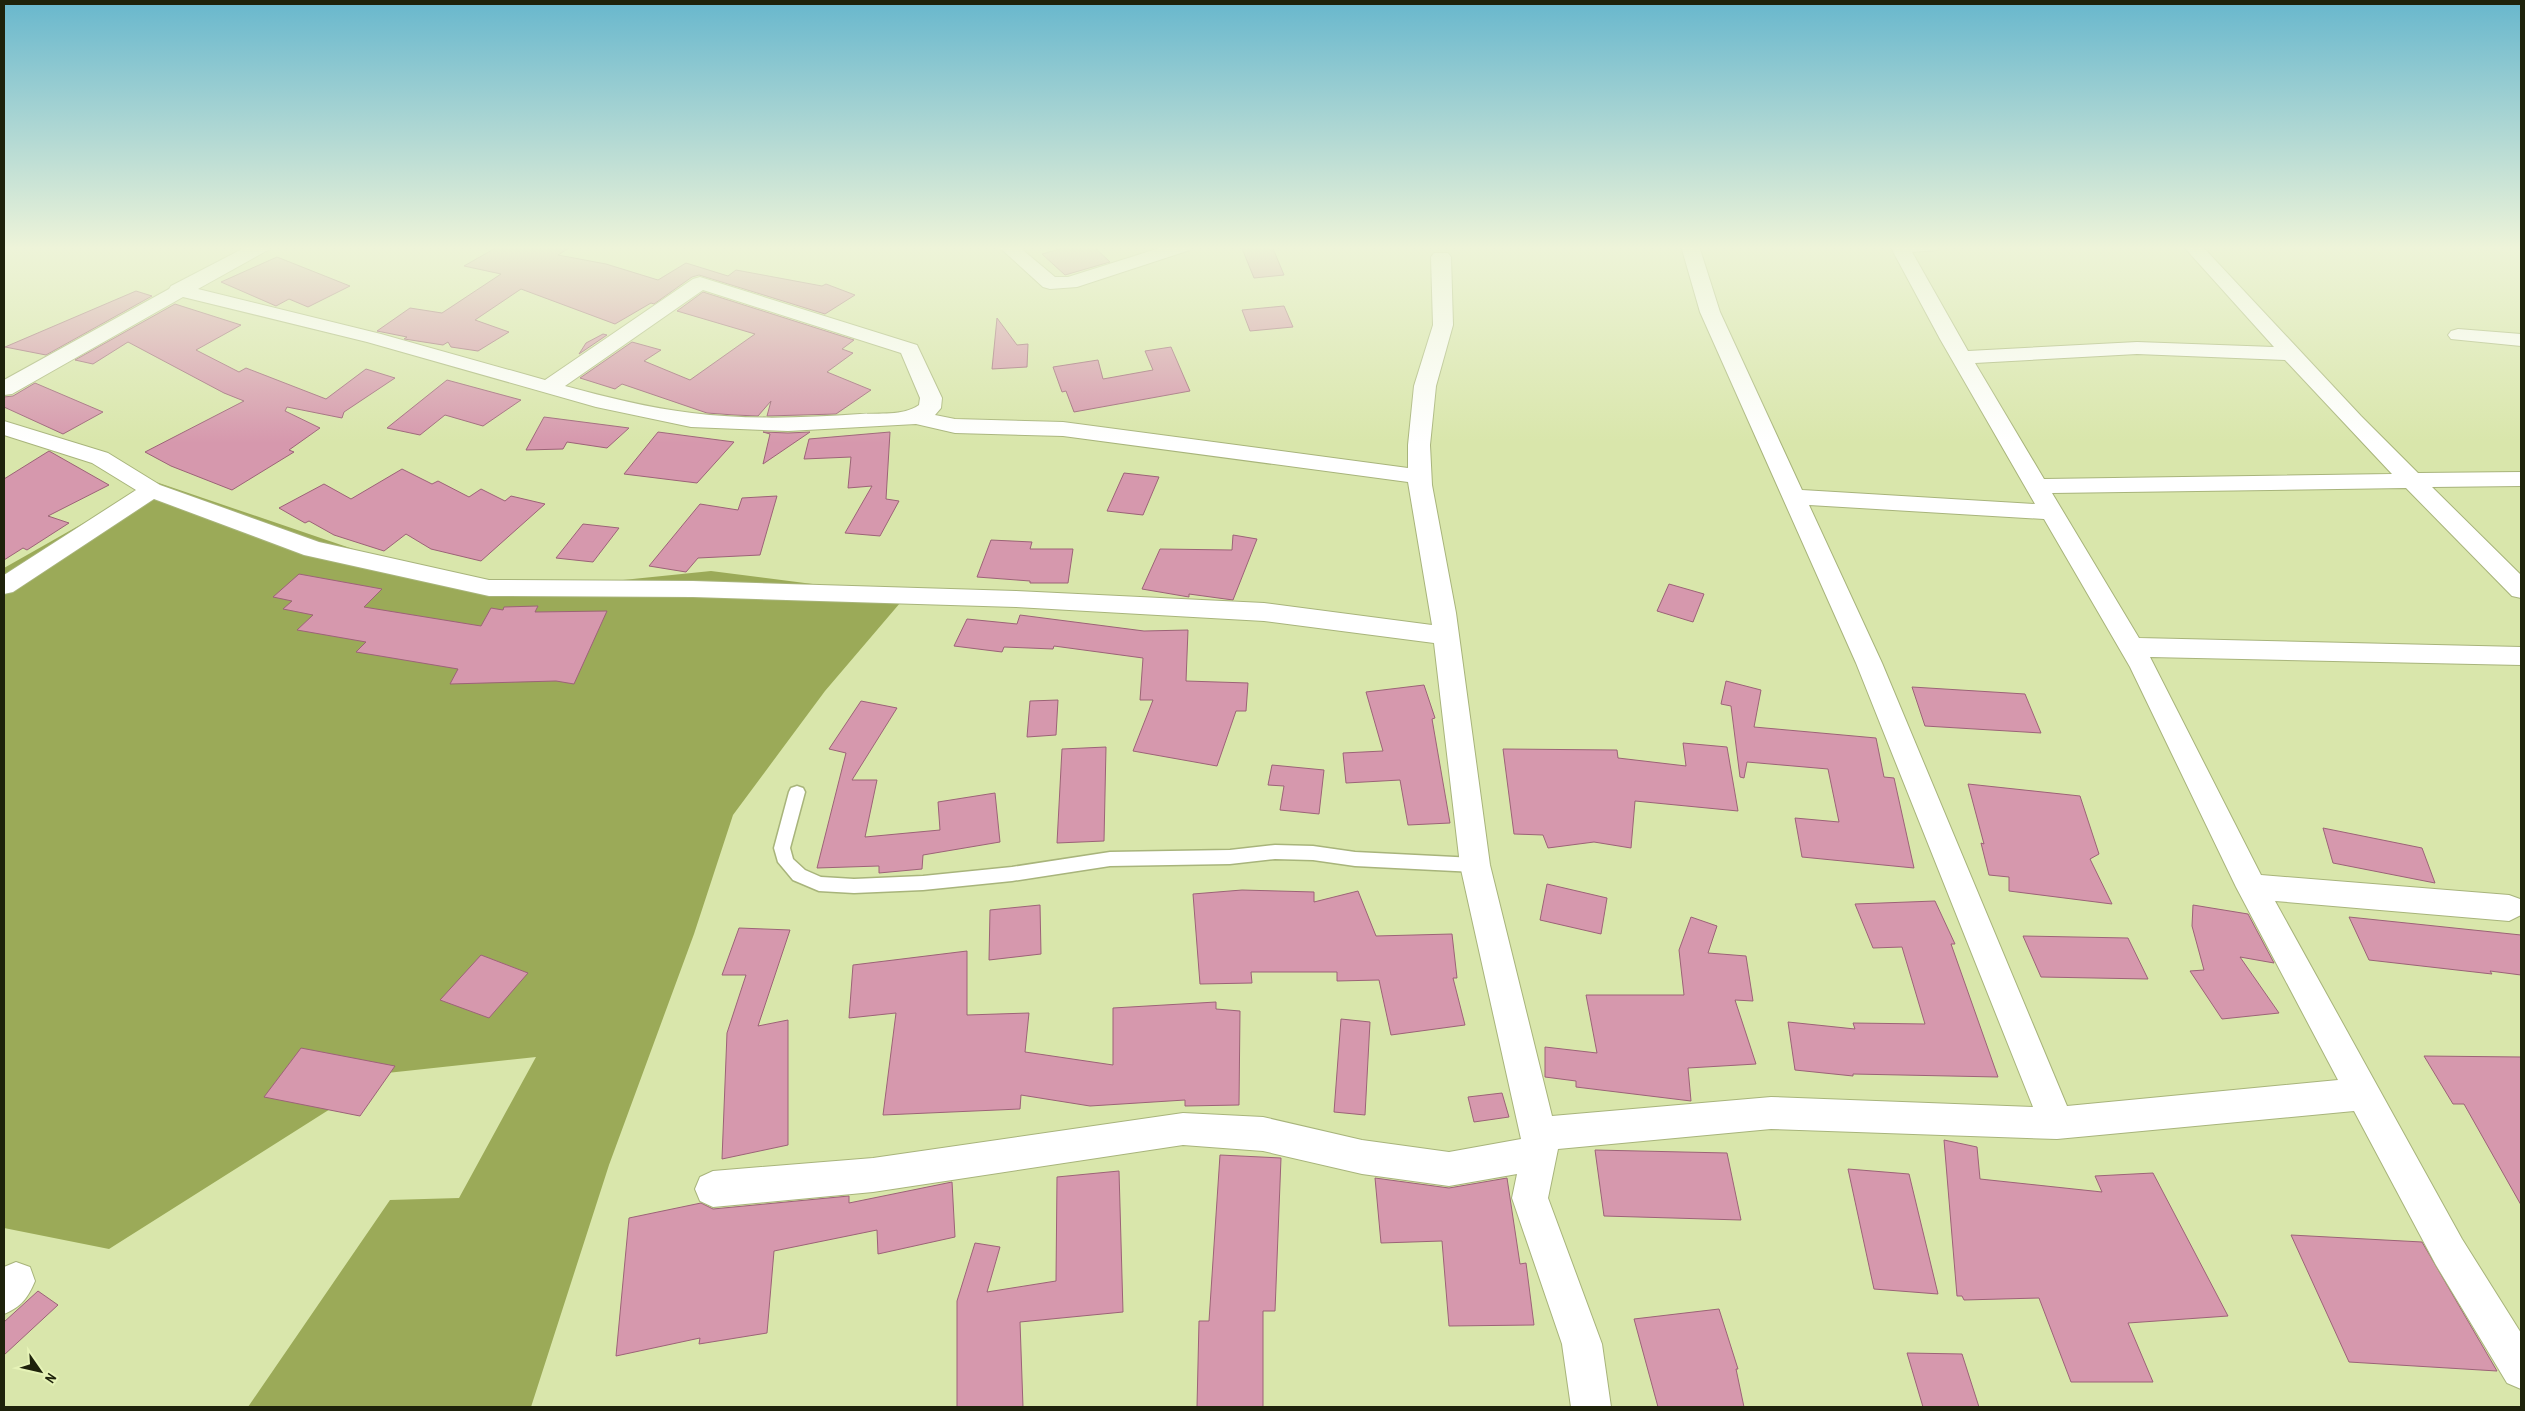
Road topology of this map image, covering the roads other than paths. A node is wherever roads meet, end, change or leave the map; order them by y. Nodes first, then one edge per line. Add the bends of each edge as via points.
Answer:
1 (140, 312) edge
2 (265, 312) edge
3 (658, 312) edge
4 (792, 312) edge
5 (1443, 312) edge
6 (1710, 312) edge
7 (1936, 312) edge
8 (2253, 312) edge
9 (2458, 335) dead end
10 (2521, 340) edge
11 (2292, 354) junction
12 (1962, 358) junction
13 (547, 388) junction
14 (4, 389) edge
15 (916, 417) junction
16 (4, 428) edge
17 (1420, 477) junction
18 (2409, 479) junction
19 (2521, 479) edge
20 (2037, 486) junction
21 (152, 490) junction
22 (1793, 497) junction
23 (2052, 512) junction
24 (4, 586) edge
25 (2521, 590) edge
26 (1445, 636) junction
27 (2130, 647) junction
28 (2521, 656) edge
29 (797, 792) dead end
30 (1476, 865) junction
31 (2251, 887) junction
32 (2509, 908) dead end
33 (2363, 1094) junction
34 (2057, 1123) junction
35 (1540, 1144) junction
36 (713, 1189) dead end
37 (2521, 1369) edge
38 (1591, 1407) edge

1 - 14 street
2 - 13 street via 430,353
3 - 13 street
4 - 15 street via 910,349 931,398 930,408
5 - 17 street via 1443,325 1425,386
6 - 22 street
7 - 12 street
8 - 11 street
9 - 10 street
11 - 12 street via 2137,348
11 - 18 street
12 - 20 street
13 - 15 street via 659,415 739,424 825,424
15 - 17 street via 955,426 1063,428
16 - 21 street via 100,458
17 - 26 street
18 - 19 street
18 - 20 street
18 - 25 street
20 - 23 street
21 - 24 street
21 - 26 street via 313,549 489,588 693,589 1016,599 1264,612
22 - 23 street
22 - 34 street via 1869,664
23 - 27 street
26 - 30 street
27 - 28 street
27 - 31 street
29 - 30 lane via 782,848 786,862 799,875 819,884 923,883 1110,859 1230,857 1275,852
30 - 35 street
31 - 32 street
31 - 33 street
33 - 34 street
33 - 37 street via 2449,1252
34 - 35 street via 1771,1113
35 - 36 street via 1449,1168 1362,1157 1263,1134 1183,1129 873,1175
35 - 38 street via 1530,1198 1582,1344

